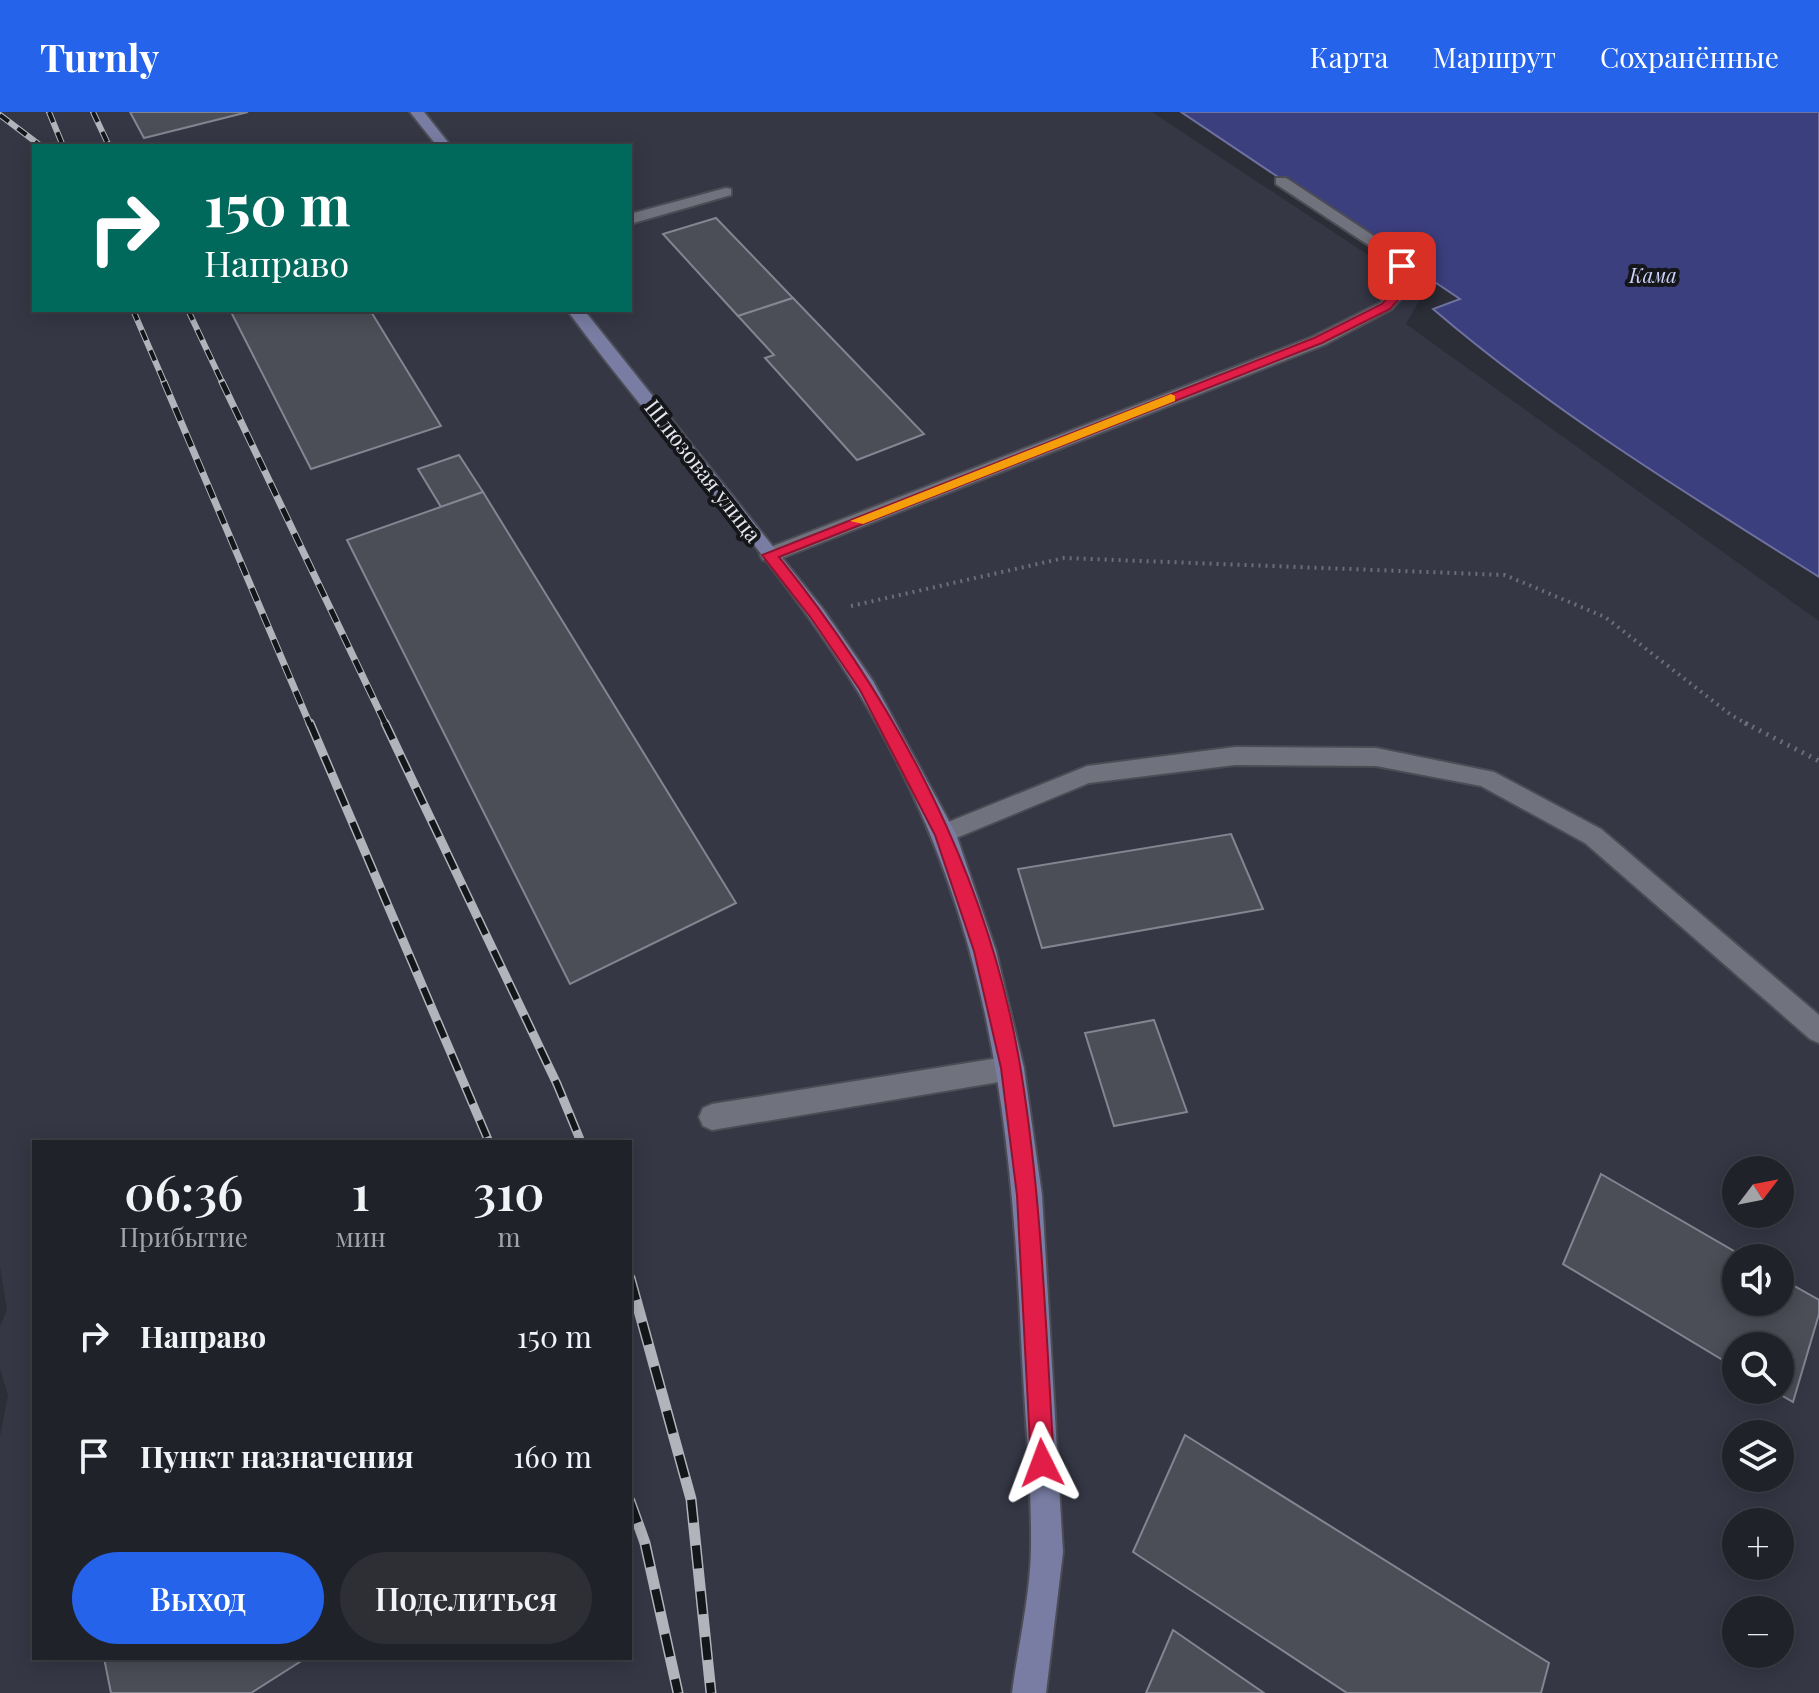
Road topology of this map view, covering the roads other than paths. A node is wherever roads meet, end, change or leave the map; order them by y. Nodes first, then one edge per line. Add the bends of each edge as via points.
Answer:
1 (417, 112) edge
2 (442, 144) edge
3 (1281, 181) dead end
4 (726, 192) dead end
5 (632, 218) edge
6 (577, 312) edge
7 (770, 555) junction
8 (944, 834) junction
9 (1819, 1031) edge
10 (1011, 1068) junction
11 (712, 1117) dead end
12 (1029, 1693) edge

1 - 2 street
3 - 7 lane via 1402,266 1403,288 1386,306 1318,341
4 - 5 lane
6 - 7 street, Шлюзовая улица
7 - 8 street, Шлюзовая улица via 866,687
8 - 9 lane via 1087,775 1235,756 1376,757 1486,778 1593,836
8 - 10 street, Шлюзовая улица via 984,951
10 - 11 lane
10 - 12 street, Шлюзовая улица via 1028,1195 1047,1552

